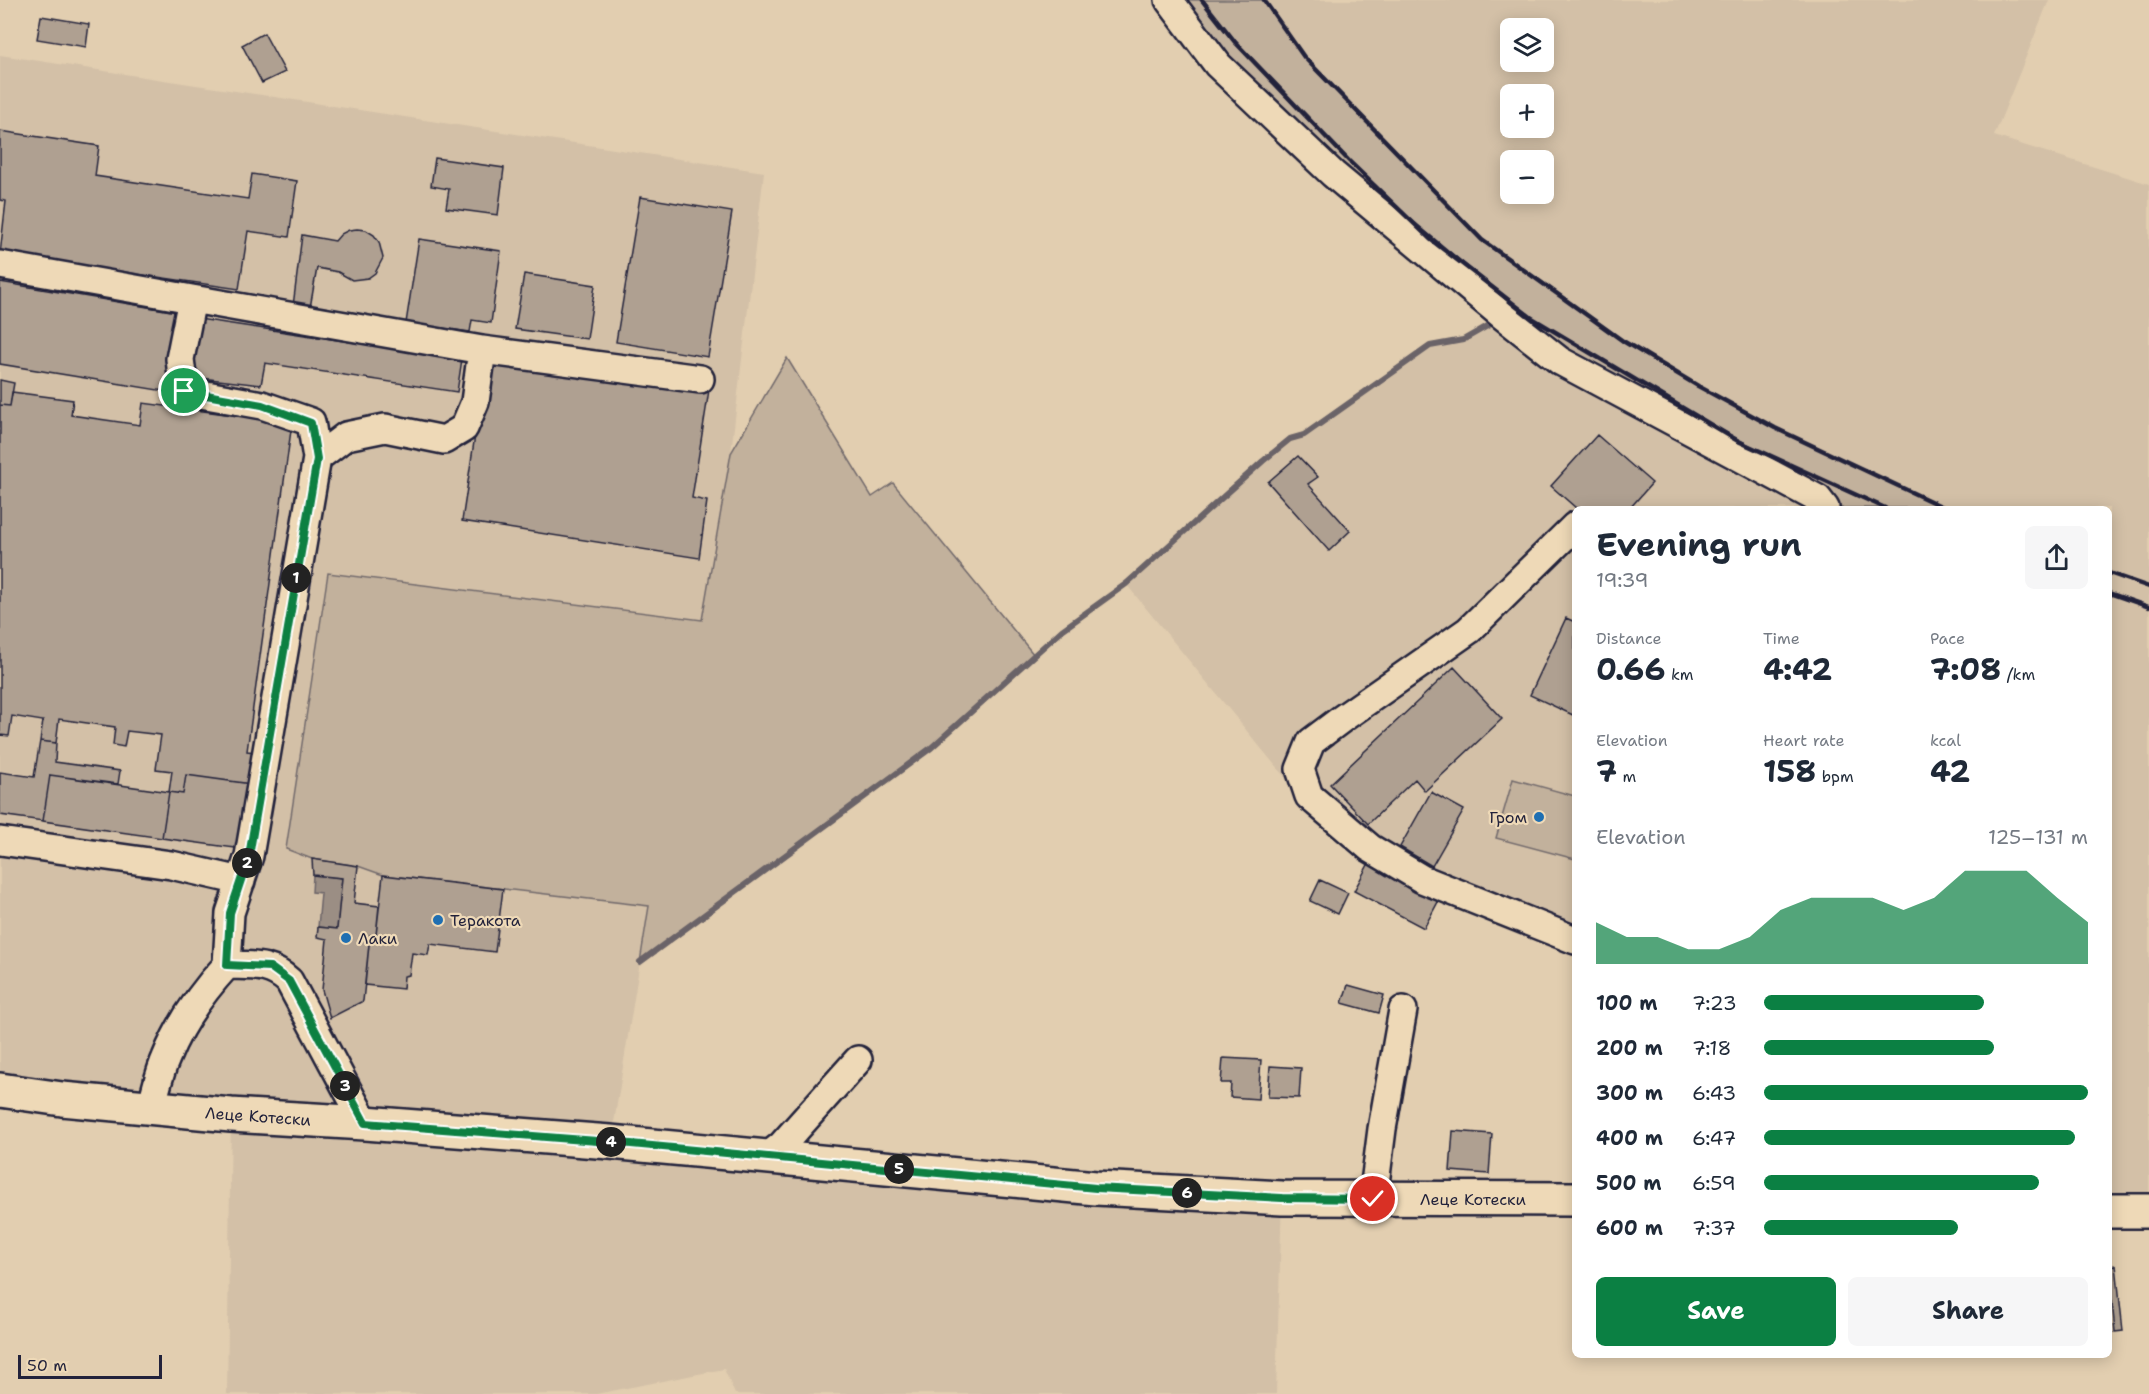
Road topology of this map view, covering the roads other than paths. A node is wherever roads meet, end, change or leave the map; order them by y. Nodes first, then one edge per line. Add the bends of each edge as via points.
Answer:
1 (1169, 0) edge
2 (0, 265) edge
3 (192, 299) junction
4 (482, 350) junction
5 (700, 379) dead end
6 (317, 459) junction
7 (1823, 506) edge
8 (1572, 529) edge
9 (0, 841) edge
10 (240, 882) junction
11 (1572, 939) edge
12 (227, 965) junction
13 (1403, 1010) dead end
14 (858, 1060) dead end
15 (0, 1090) edge
16 (151, 1107) junction
17 (365, 1123) junction
18 (767, 1156) junction
19 (1373, 1199) junction
20 (1572, 1199) edge
21 (2112, 1210) edge
22 (2149, 1211) edge

1 - 7 street via 1218,65 1333,174 1560,361 1818,499
2 - 3 street
3 - 4 street
3 - 6 street via 180,359 184,391 262,405 311,423
4 - 5 street
4 - 6 street via 475,402 464,428 444,440 386,428 346,436
6 - 10 street via 249,856
8 - 11 street via 1469,630 1311,742 1300,769 1309,796 1370,848 1422,879
9 - 10 street via 171,866
10 - 12 street via 230,913
12 - 16 street via 188,1015 165,1058
12 - 17 street via 270,967 289,981
13 - 19 street
14 - 18 street via 782,1145
15 - 16 main road, Леце Котески
16 - 17 main road, Леце Котески
17 - 18 main road, Леце Котески
18 - 19 main road, Леце Котески via 1096,1188
19 - 20 main road, Леце Котески
21 - 22 main road

